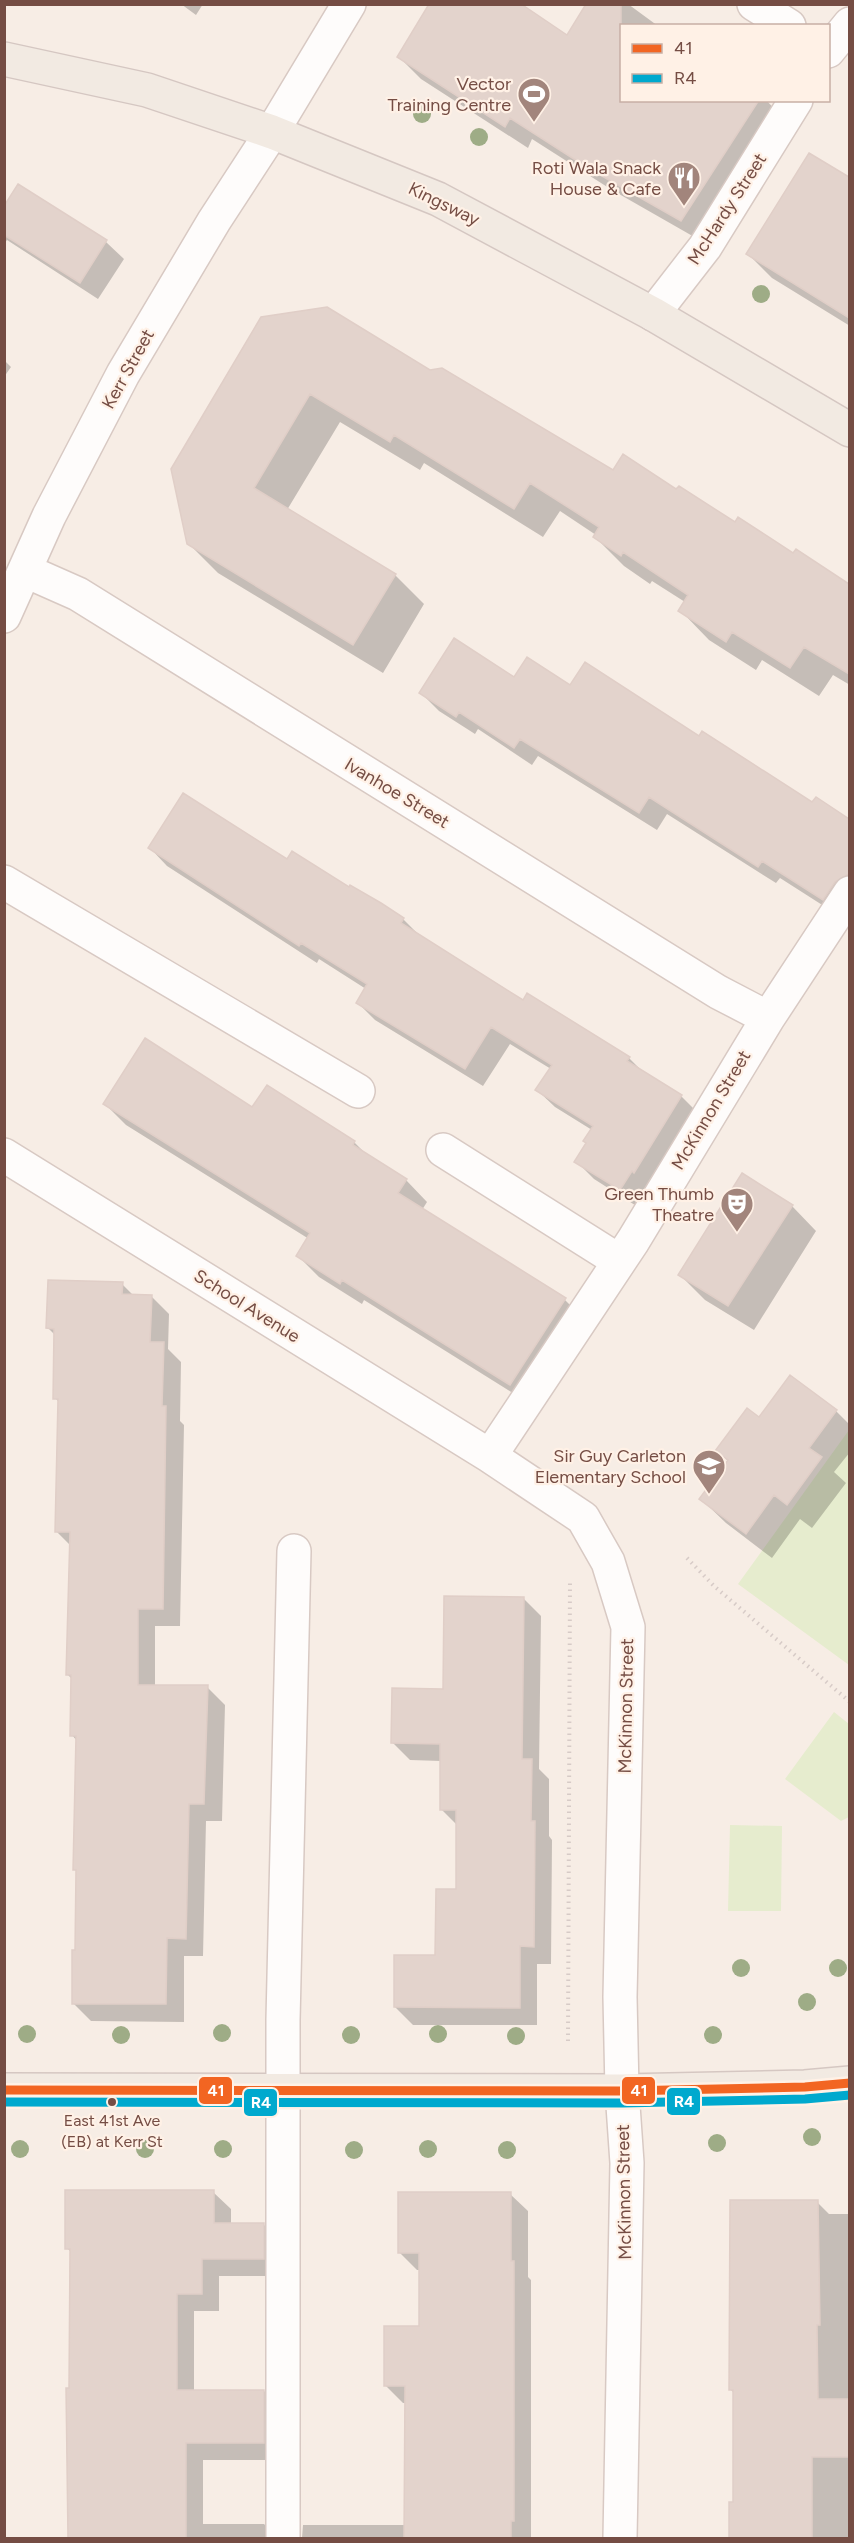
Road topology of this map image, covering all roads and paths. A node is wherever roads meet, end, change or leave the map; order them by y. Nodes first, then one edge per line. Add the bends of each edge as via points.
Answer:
1 (350, 4) edge
2 (754, 4) edge
3 (786, 24) edge
4 (4, 59) edge
5 (795, 102) edge
6 (272, 132) junction
7 (653, 314) junction
8 (849, 430) edge
9 (26, 571) junction
10 (4, 616) edge
11 (4, 882) edge
12 (849, 893) edge
13 (768, 1018) junction
14 (358, 1090) dead end
15 (443, 1150) dead end
16 (4, 1155) edge
17 (619, 1261) junction
18 (490, 1456) junction
19 (294, 1551) dead end
20 (687, 1558) dead end
21 (570, 1576) dead end
22 (849, 1702) edge
23 (568, 2041) dead end
24 (849, 2083) edge
25 (4, 2090) edge
26 (284, 2090) junction
27 (622, 2091) junction
28 (283, 2538) edge
29 (620, 2538) edge

1 - 6 street, Kerr Street
2 - 3 street
4 - 6 main road, Kingsway via 147,90
5 - 7 street, McHardy Street via 705,247
6 - 7 main road, Kingsway via 438,199
6 - 9 street, Kerr Street via 123,374 49,516
7 - 8 main road, Kingsway
9 - 10 street, Kerr Street
9 - 13 street, Ivanhoe Street via 78,594 718,992
11 - 14 street
12 - 13 street, McKinnon Street
13 - 17 street, McKinnon Street
15 - 17 street
16 - 18 street, School Avenue
17 - 18 street, McKinnon Street
18 - 27 street, McKinnon Street via 583,1518 608,1562 628,1627 620,1997
19 - 26 street
20 - 22 path
21 - 23 path
24 - 27 main road
25 - 26 main road
26 - 27 main road
26 - 28 street
27 - 29 street, McKinnon Street via 627,2163

